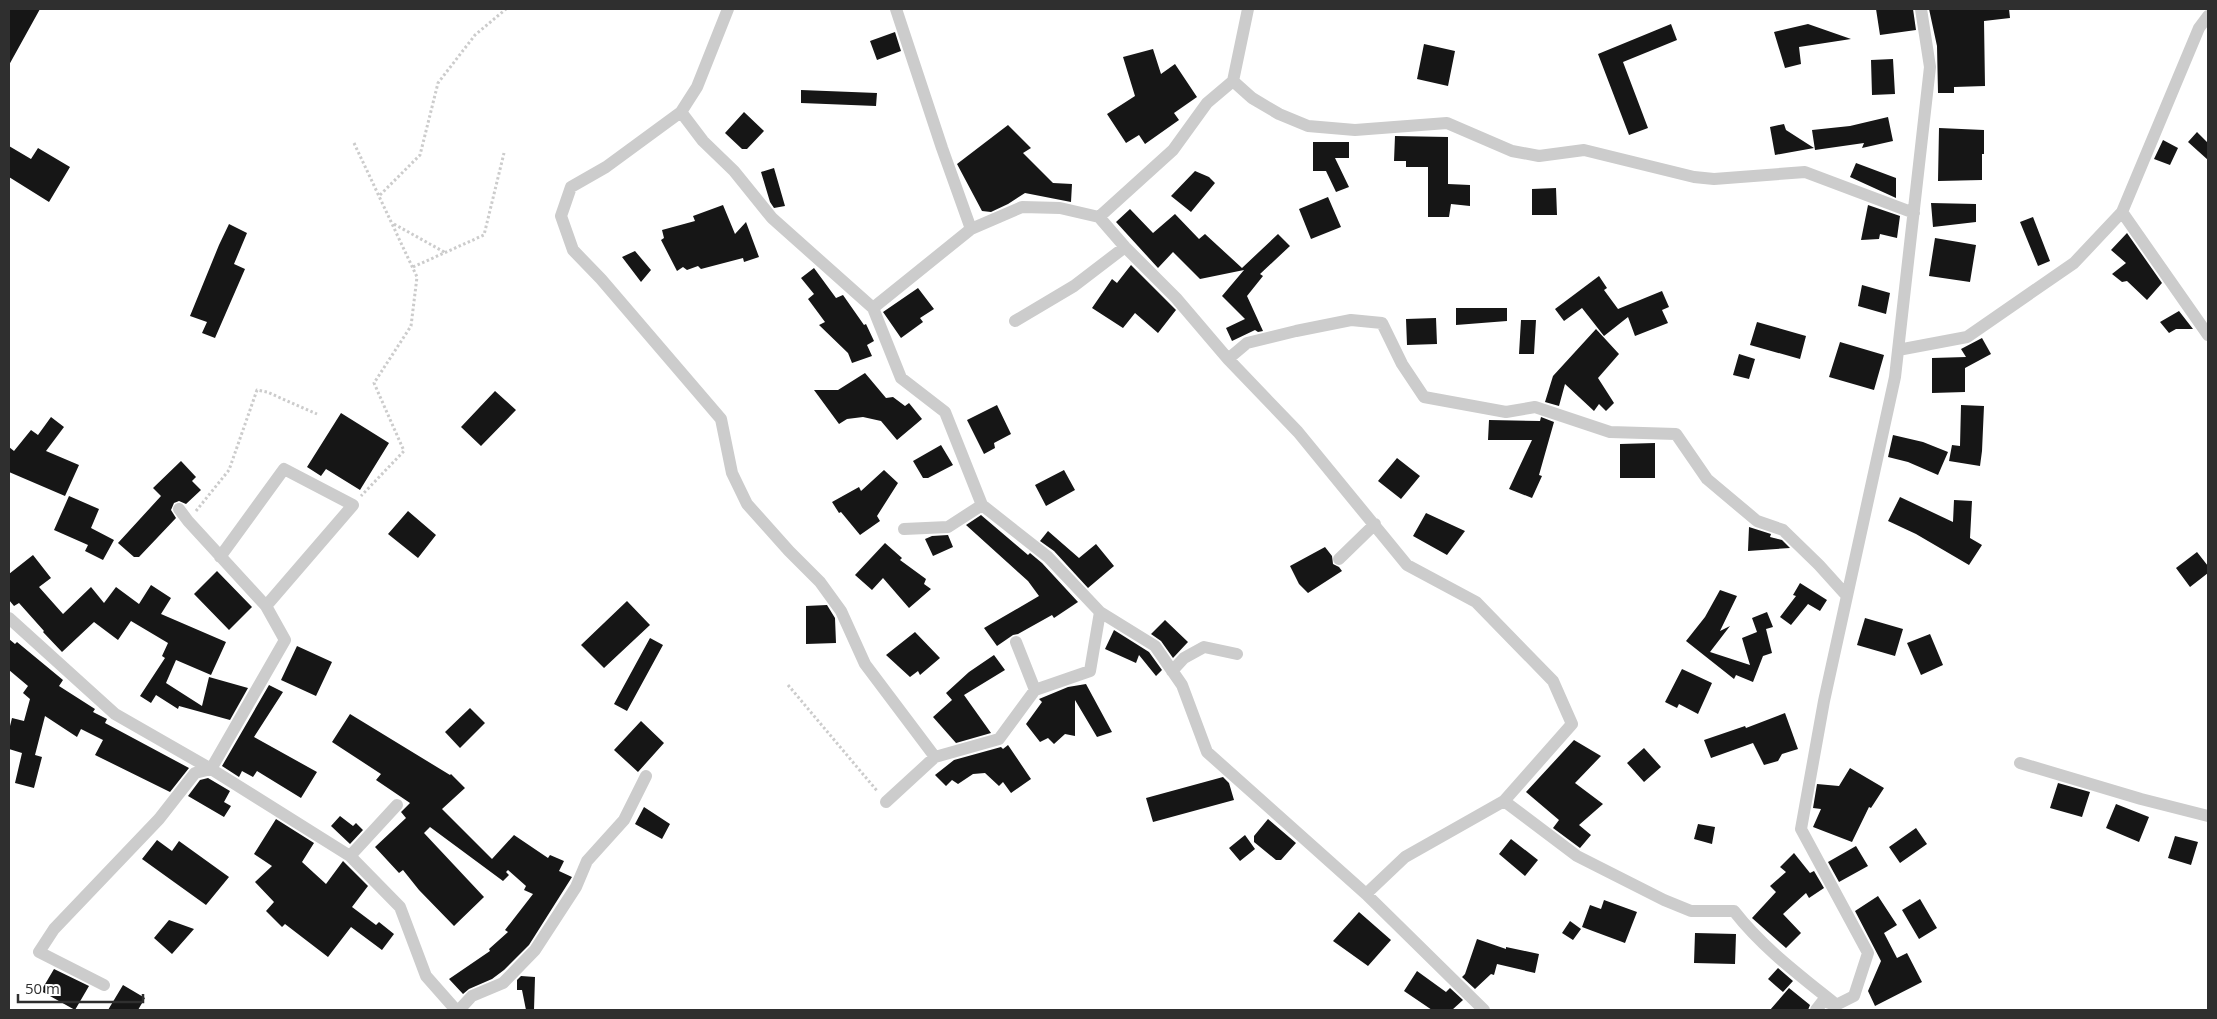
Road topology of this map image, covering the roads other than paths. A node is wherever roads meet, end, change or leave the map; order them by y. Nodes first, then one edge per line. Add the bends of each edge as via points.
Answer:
1 (728, 9) edge
2 (896, 9) edge
3 (1248, 9) edge
4 (1921, 9) edge
5 (2208, 16) edge
6 (1233, 81) junction
7 (681, 112) junction
8 (2122, 212) junction
9 (1914, 213) junction
10 (1099, 217) junction
11 (971, 229) junction
12 (1125, 247) junction
13 (873, 308) junction
14 (1015, 321) dead end
15 (2208, 335) edge
16 (1898, 350) junction
17 (1228, 360) junction
18 (982, 505) junction
19 (179, 509) dead end
20 (1374, 524) junction
21 (904, 528) dead end
22 (220, 557) junction
23 (1339, 559) dead end
24 (1847, 596) junction
25 (266, 606) junction
26 (1100, 612) junction
27 (9, 618) edge
28 (1016, 642) dead end
29 (1237, 654) dead end
30 (1172, 671) junction
31 (1034, 690) junction
32 (935, 757) junction
33 (2020, 763) dead end
34 (211, 770) junction
35 (646, 776) dead end
36 (886, 802) road end
37 (1504, 802) junction
38 (397, 805) dead end
39 (2208, 816) edge
40 (350, 856) junction
41 (1366, 894) junction
42 (104, 985) dead end
43 (1840, 1008) edge
44 (458, 1010) edge
45 (1484, 1010) edge
46 (1816, 1010) edge

1 - 7 street via 698,87
2 - 11 street
3 - 6 street
4 - 9 street via 1930,67
5 - 8 street via 2198,28
6 - 9 street via 1272,110 1308,126 1355,130 1447,123 1512,151 1539,156 1584,150 1714,179 1805,172
6 - 10 street via 1207,103 1172,150
7 - 13 street via 772,218
7 - 32 street via 606,167 571,186 561,216 573,250 720,419 732,473 747,504 820,582 841,611 866,664
8 - 15 street
8 - 16 street via 2074,263 1967,337
9 - 16 street
10 - 11 street via 1060,208 1022,207
10 - 12 street
11 - 13 street
12 - 14 street via 1074,286
12 - 17 street via 1176,298
13 - 18 street via 901,378 945,412
16 - 24 street via 1895,377
17 - 20 street via 1298,432
17 - 24 street via 1247,343 1296,331 1351,320 1382,323 1402,364 1424,397 1506,412 1535,407 1610,432 1676,434 1707,479 1757,521 1783,530
18 - 21 street via 948,527
18 - 26 street via 1048,557
19 - 22 street
20 - 23 street
20 - 37 street via 1407,565 1476,602 1554,681 1572,724
22 - 25 street
22 - 25 street via 284,469 353,505
24 - 43 street via 1801,829 1868,953 1854,996
25 - 34 street via 285,640
26 - 30 street via 1155,646
26 - 31 street via 1090,671
27 - 34 street via 115,714
28 - 31 street
29 - 30 street via 1204,646 1184,658
30 - 41 street via 1182,685 1207,752
31 - 32 street via 999,739
32 - 36 street
33 - 39 street
34 - 40 street
34 - 42 street via 195,773 159,819 54,929 39,952
35 - 44 street via 624,820 587,861 576,887 535,950 503,983 472,996
37 - 41 street via 1405,857
37 - 43 street via 1577,856 1664,900 1691,911 1734,911 1752,934 1783,963
38 - 40 street
40 - 44 street via 400,907 426,976
41 - 45 street
43 - 46 street via 1822,1001

